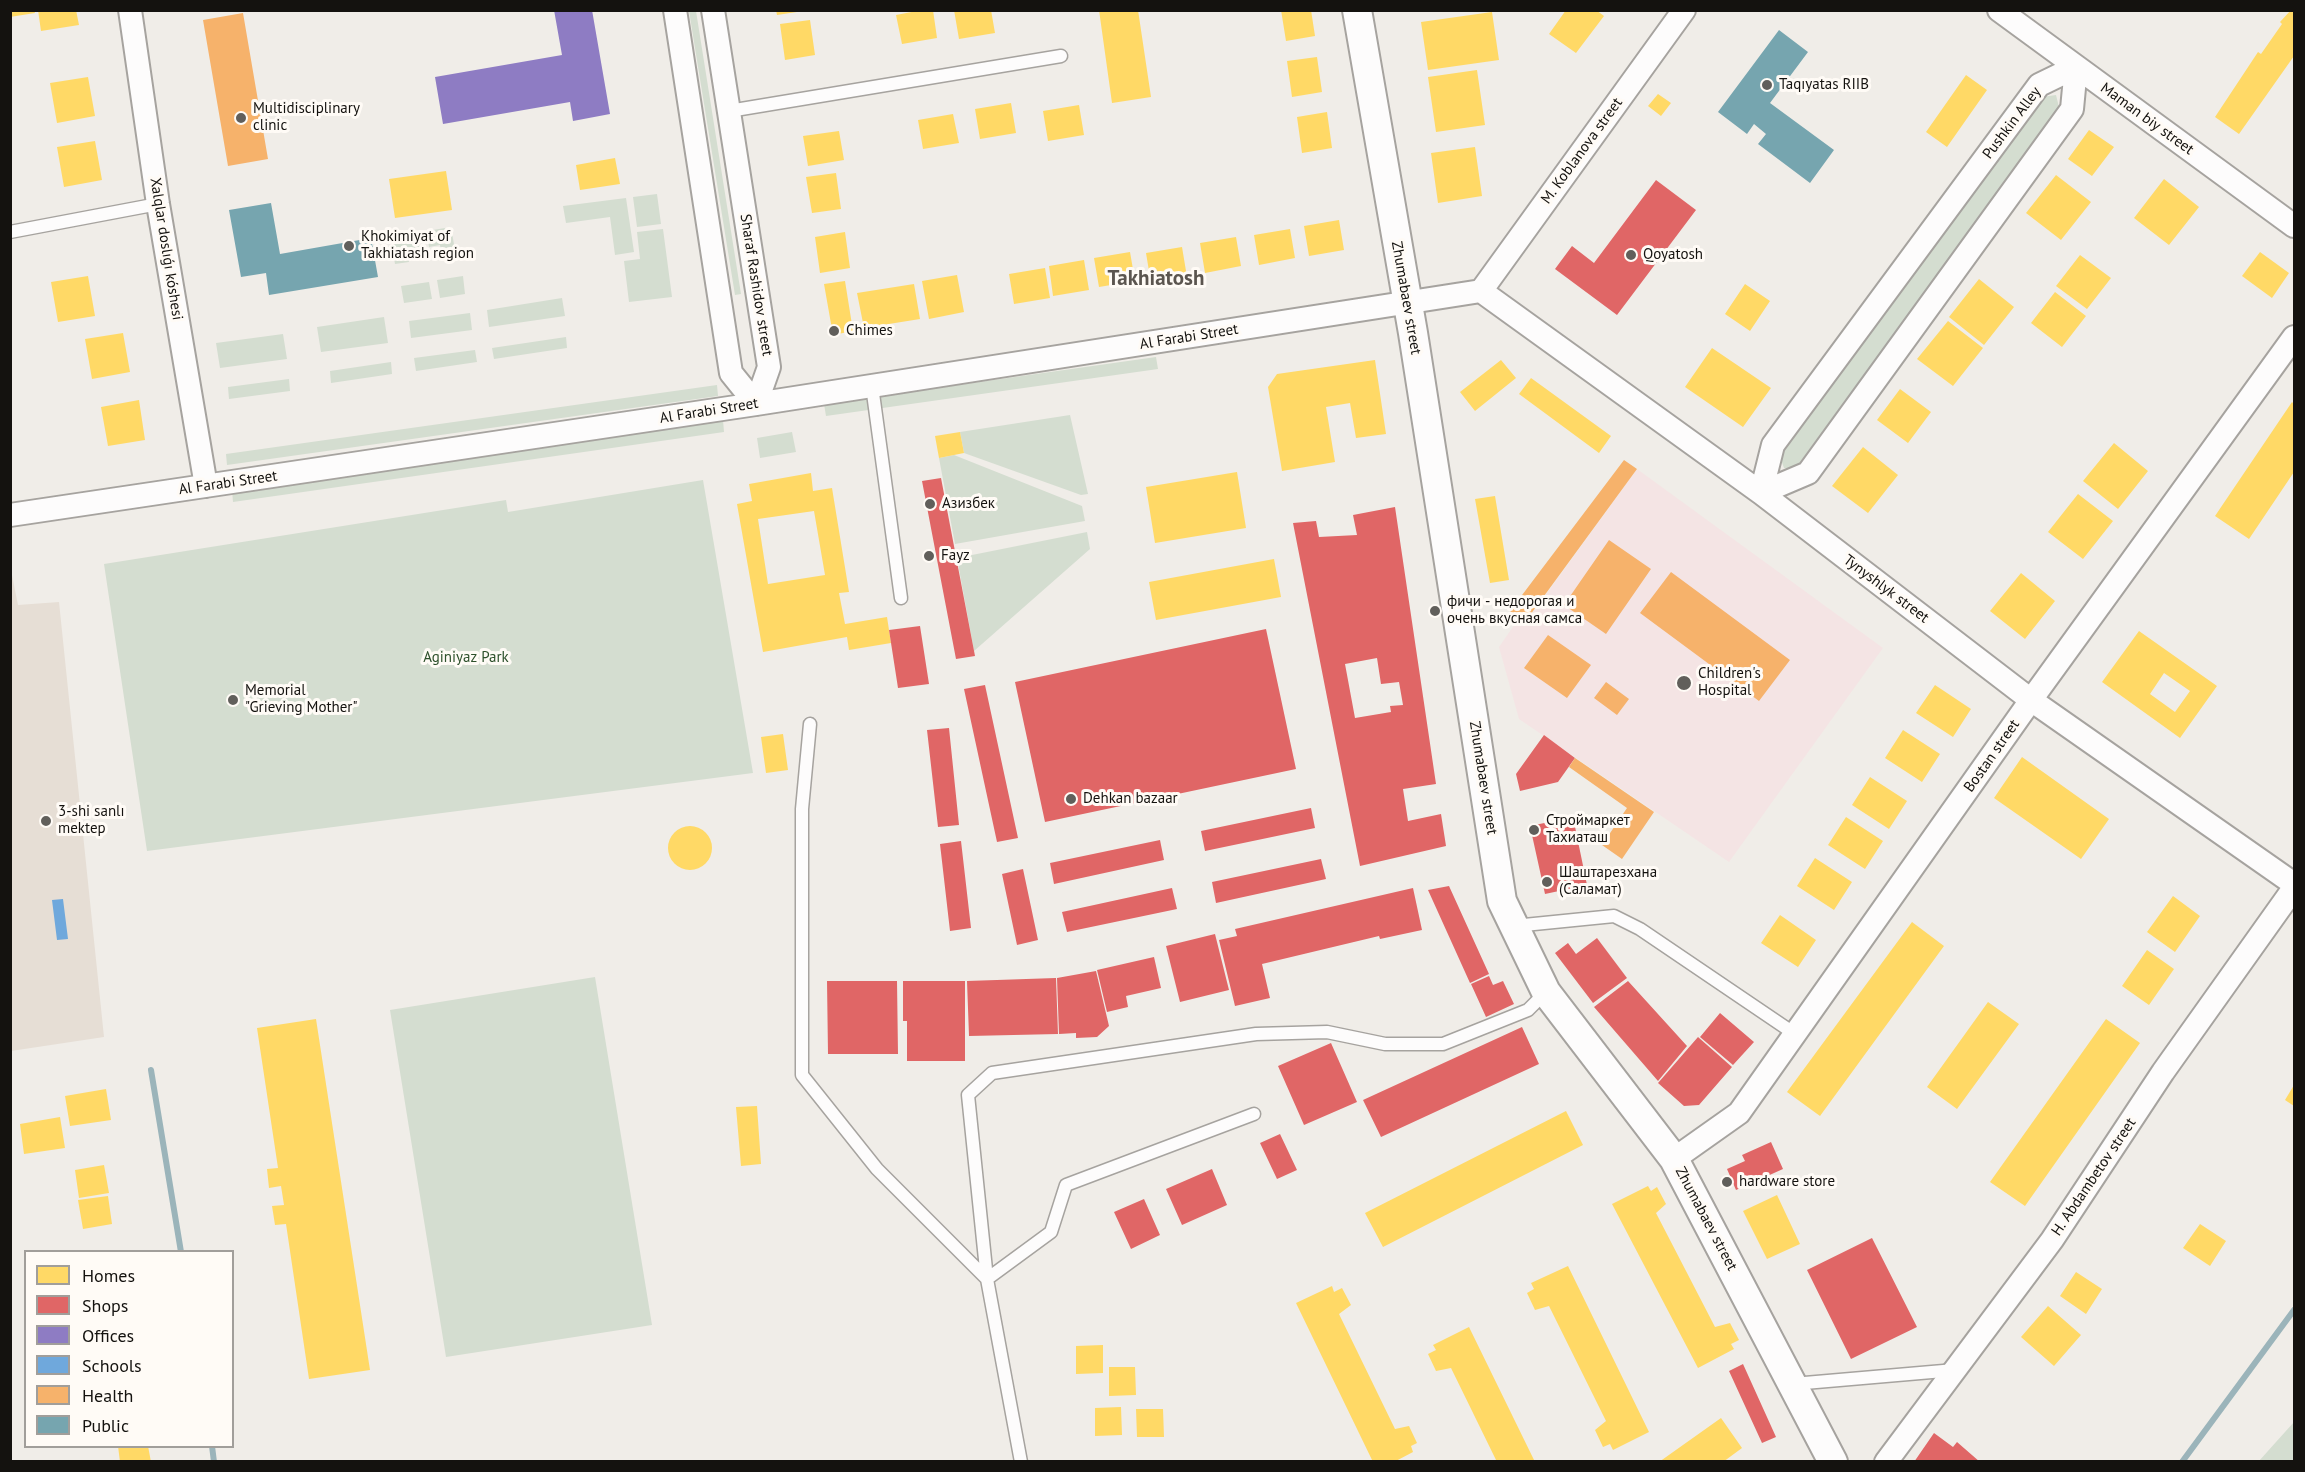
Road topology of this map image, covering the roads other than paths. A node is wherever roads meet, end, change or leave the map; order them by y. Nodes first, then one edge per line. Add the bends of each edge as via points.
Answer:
1 (130, 10) edge
2 (675, 10) edge
3 (713, 10) edge
4 (1357, 10) edge
5 (1684, 10) edge
6 (2000, 10) edge
7 (1061, 56) dead end
8 (2076, 67) junction
9 (729, 111) junction
10 (158, 204) junction
11 (2295, 226) edge
12 (10, 232) edge
13 (1480, 291) junction
14 (1407, 303) junction
15 (2295, 337) edge
16 (872, 386) junction
17 (756, 404) junction
18 (206, 486) junction
19 (1761, 493) junction
20 (10, 515) edge
21 (901, 598) dead end
22 (2031, 700) junction
23 (810, 724) dead end
24 (2295, 886) edge
25 (1512, 927) junction
26 (1546, 992) junction
27 (1795, 1034) junction
28 (1254, 1114) dead end
29 (1674, 1159) junction
30 (987, 1279) junction
31 (1955, 1370) junction
32 (1793, 1384) junction
33 (1021, 1461) edge
34 (1833, 1461) edge
35 (1886, 1461) edge

1 - 10 street, Xalqlar doslıǵı kóshesi
2 - 17 street via 731,373
3 - 9 street, Sharaf Rashidov street
4 - 14 street, Zhumabaev street
5 - 13 street, M. Koblanova street
6 - 8 street, Maman biy street
7 - 9 lane
8 - 11 street, Maman biy street
8 - 19 street, Pushkin Alley via 2039,85 1773,445
8 - 19 street via 2072,109 1808,473
9 - 17 street, Sharaf Rashidov street via 769,367
10 - 12 lane
10 - 18 street, Xalqlar doslıǵı kóshesi
13 - 14 street, Al Farabi Street
13 - 19 street, Tynyshlyk street
14 - 16 street, Al Farabi Street
14 - 25 street, Zhumabaev street via 1502,901
15 - 22 street, Bostan street
16 - 17 street, Al Farabi Street
16 - 21 lane
17 - 18 street, Al Farabi Street
18 - 20 street, Al Farabi Street
19 - 22 street, Tynyshlyk street
22 - 24 street, Tynyshlyk street
22 - 27 street, Bostan street
23 - 30 lane via 802,809 802,1076 877,1169
24 - 31 street, H. Abdambetov street via 2163,1072 2052,1240
25 - 26 street, Zhumabaev street
25 - 27 lane via 1614,916 1640,929
26 - 29 street, Zhumabaev street
26 - 30 lane via 1528,1010 1443,1044 1385,1044 1327,1032 1257,1034 992,1073 968,1095
27 - 29 street, Bostan street via 1739,1113
28 - 30 lane via 1066,1185 1051,1232
29 - 32 street, Zhumabaev street
30 - 33 lane
31 - 32 lane
31 - 35 street, H. Abdambetov street
32 - 34 street, Zhumabaev street

